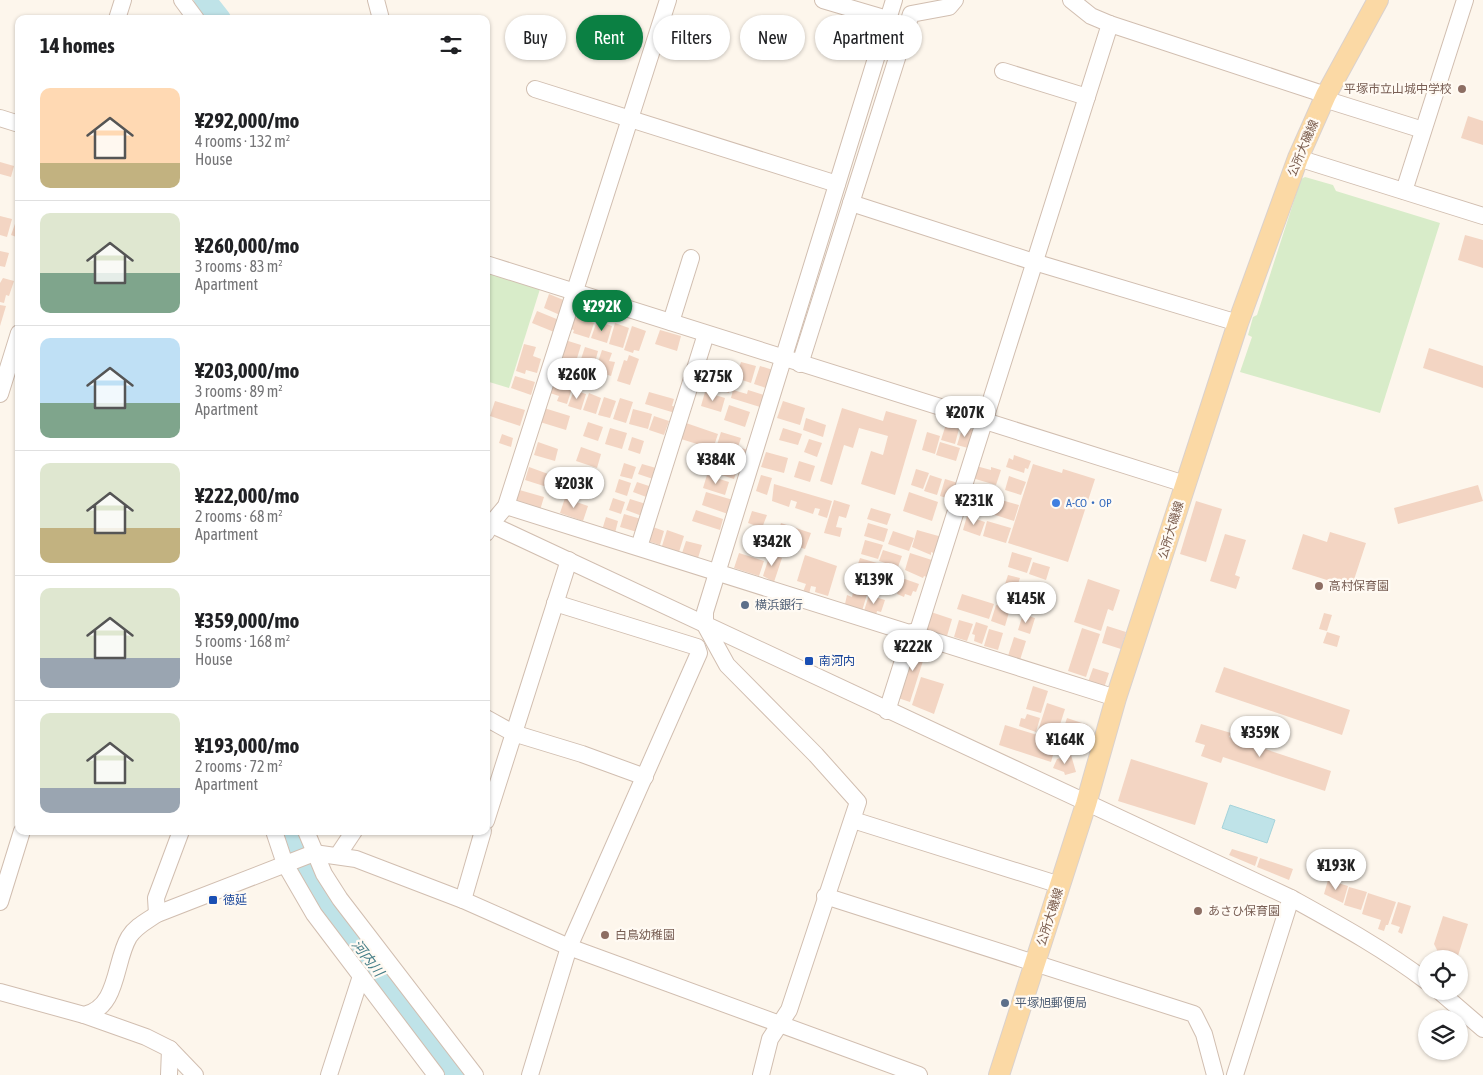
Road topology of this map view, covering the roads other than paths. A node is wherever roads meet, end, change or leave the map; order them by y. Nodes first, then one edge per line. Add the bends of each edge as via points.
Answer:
1 (123, 0) edge
2 (182, 0) edge
3 (376, 0) edge
4 (668, 0) edge
5 (823, 0) edge
6 (894, 0) edge
7 (955, 0) edge
8 (1071, 0) edge
9 (1378, 0) edge
10 (1465, 0) edge
11 (118, 15) edge
12 (193, 15) edge
13 (380, 15) edge
14 (874, 15) edge
15 (888, 15) edge
16 (1110, 24) junction
17 (875, 60) edge
18 (1003, 71) dead end
19 (535, 89) dead end
20 (1087, 97) junction
21 (1325, 97) junction
22 (0, 118) edge
23 (632, 119) junction
24 (15, 123) edge
25 (1424, 130) junction
26 (1298, 158) junction
27 (838, 184) junction
28 (1404, 191) junction
29 (851, 203) junction
30 (1483, 216) edge
31 (691, 258) dead end
32 (1034, 262) junction
33 (490, 265) edge
34 (574, 292) junction
35 (671, 322) junction
36 (1238, 323) junction
37 (706, 334) junction
38 (15, 346) edge
39 (784, 359) junction
40 (10, 362) edge
41 (800, 364) junction
42 (0, 394) edge
43 (984, 422) junction
44 (1185, 484) junction
45 (506, 506) junction
46 (490, 524) edge
47 (490, 527) edge
48 (639, 547) junction
49 (569, 560) junction
50 (718, 572) junction
51 (555, 603) junction
52 (705, 625) junction
53 (914, 633) junction
54 (1116, 698) junction
55 (887, 711) junction
56 (490, 720) edge
57 (513, 733) junction
58 (645, 777) junction
59 (1086, 804) junction
60 (490, 808) edge
61 (853, 820) junction
62 (21, 835) edge
63 (180, 835) edge
64 (276, 835) edge
65 (307, 835) edge
66 (351, 835) edge
67 (482, 835) edge
68 (312, 854) junction
69 (338, 855) junction
70 (287, 863) junction
71 (1060, 885) junction
72 (825, 896) junction
73 (1291, 898) junction
74 (463, 900) junction
75 (0, 902) edge
76 (157, 914) junction
77 (569, 947) junction
78 (1034, 964) junction
79 (1418, 975) edge
80 (361, 976) junction
81 (0, 992) edge
82 (1450, 1000) edge
83 (84, 1015) junction
84 (781, 1024) junction
85 (1483, 1028) edge
86 (170, 1049) junction
87 (169, 1075) edge
88 (195, 1075) edge
89 (329, 1075) edge
90 (436, 1075) edge
91 (475, 1075) edge
92 (530, 1075) edge
93 (761, 1075) edge
94 (919, 1075) edge
95 (999, 1075) edge
96 (1215, 1075) edge
97 (1235, 1075) edge

1 - 11 street
2 - 12 street
3 - 13 street
4 - 23 street
5 - 14 street
6 - 15 street
7 - 29 street via 949,7 911,14
8 - 16 street via 1091,16
9 - 21 main road, 公所大磯線
10 - 25 street
16 - 20 street
16 - 21 street
17 - 27 street
18 - 20 street
19 - 23 street
20 - 32 street
21 - 25 street
21 - 26 main road, 公所大磯線
22 - 24 street
23 - 27 street
23 - 34 street
25 - 28 street
26 - 28 street
26 - 36 main road, 公所大磯線
27 - 39 street
28 - 30 street
29 - 32 street
29 - 41 street
31 - 35 street
32 - 36 street
32 - 43 street
33 - 34 street
34 - 35 street
34 - 45 street
35 - 37 street
36 - 44 main road, 公所大磯線
37 - 39 street
37 - 48 street
38 - 40 street
39 - 41 street
39 - 50 street
40 - 42 street
41 - 43 street
43 - 44 street
43 - 53 street
44 - 54 main road, 公所大磯線
45 - 46 street
45 - 48 street
47 - 49 street
48 - 50 street
49 - 51 street
49 - 52 street
50 - 52 street via 705,612
50 - 53 street
51 - 57 street
51 - 58 street via 697,647 698,653
52 - 55 street
52 - 61 street via 727,665 858,802
53 - 54 street
53 - 55 street
54 - 59 main road, 公所大磯線
55 - 59 street
56 - 57 street
57 - 58 street
57 - 60 street
58 - 77 street
59 - 71 main road, 公所大磯線
59 - 73 street
61 - 71 street
61 - 72 street
62 - 75 street
63 - 76 street via 156,898
64 - 70 street
65 - 68 street
66 - 69 street
67 - 74 street
68 - 69 street
68 - 70 street
68 - 91 street via 357,923
69 - 74 street
70 - 76 street
70 - 80 street via 314,914
71 - 78 main road, 公所大磯線
72 - 78 street
72 - 84 street via 789,1010
73 - 79 street via 1355,933
73 - 97 street
74 - 77 street
76 - 83 street via 138,926 129,937 102,1007
77 - 84 street
77 - 92 street
78 - 95 main road, 公所大磯線
78 - 96 street via 1194,1014 1204,1034
80 - 89 street
80 - 90 street
81 - 83 street
82 - 85 street
83 - 86 street
84 - 93 street via 770,1039
84 - 94 street
86 - 87 street
86 - 88 street

